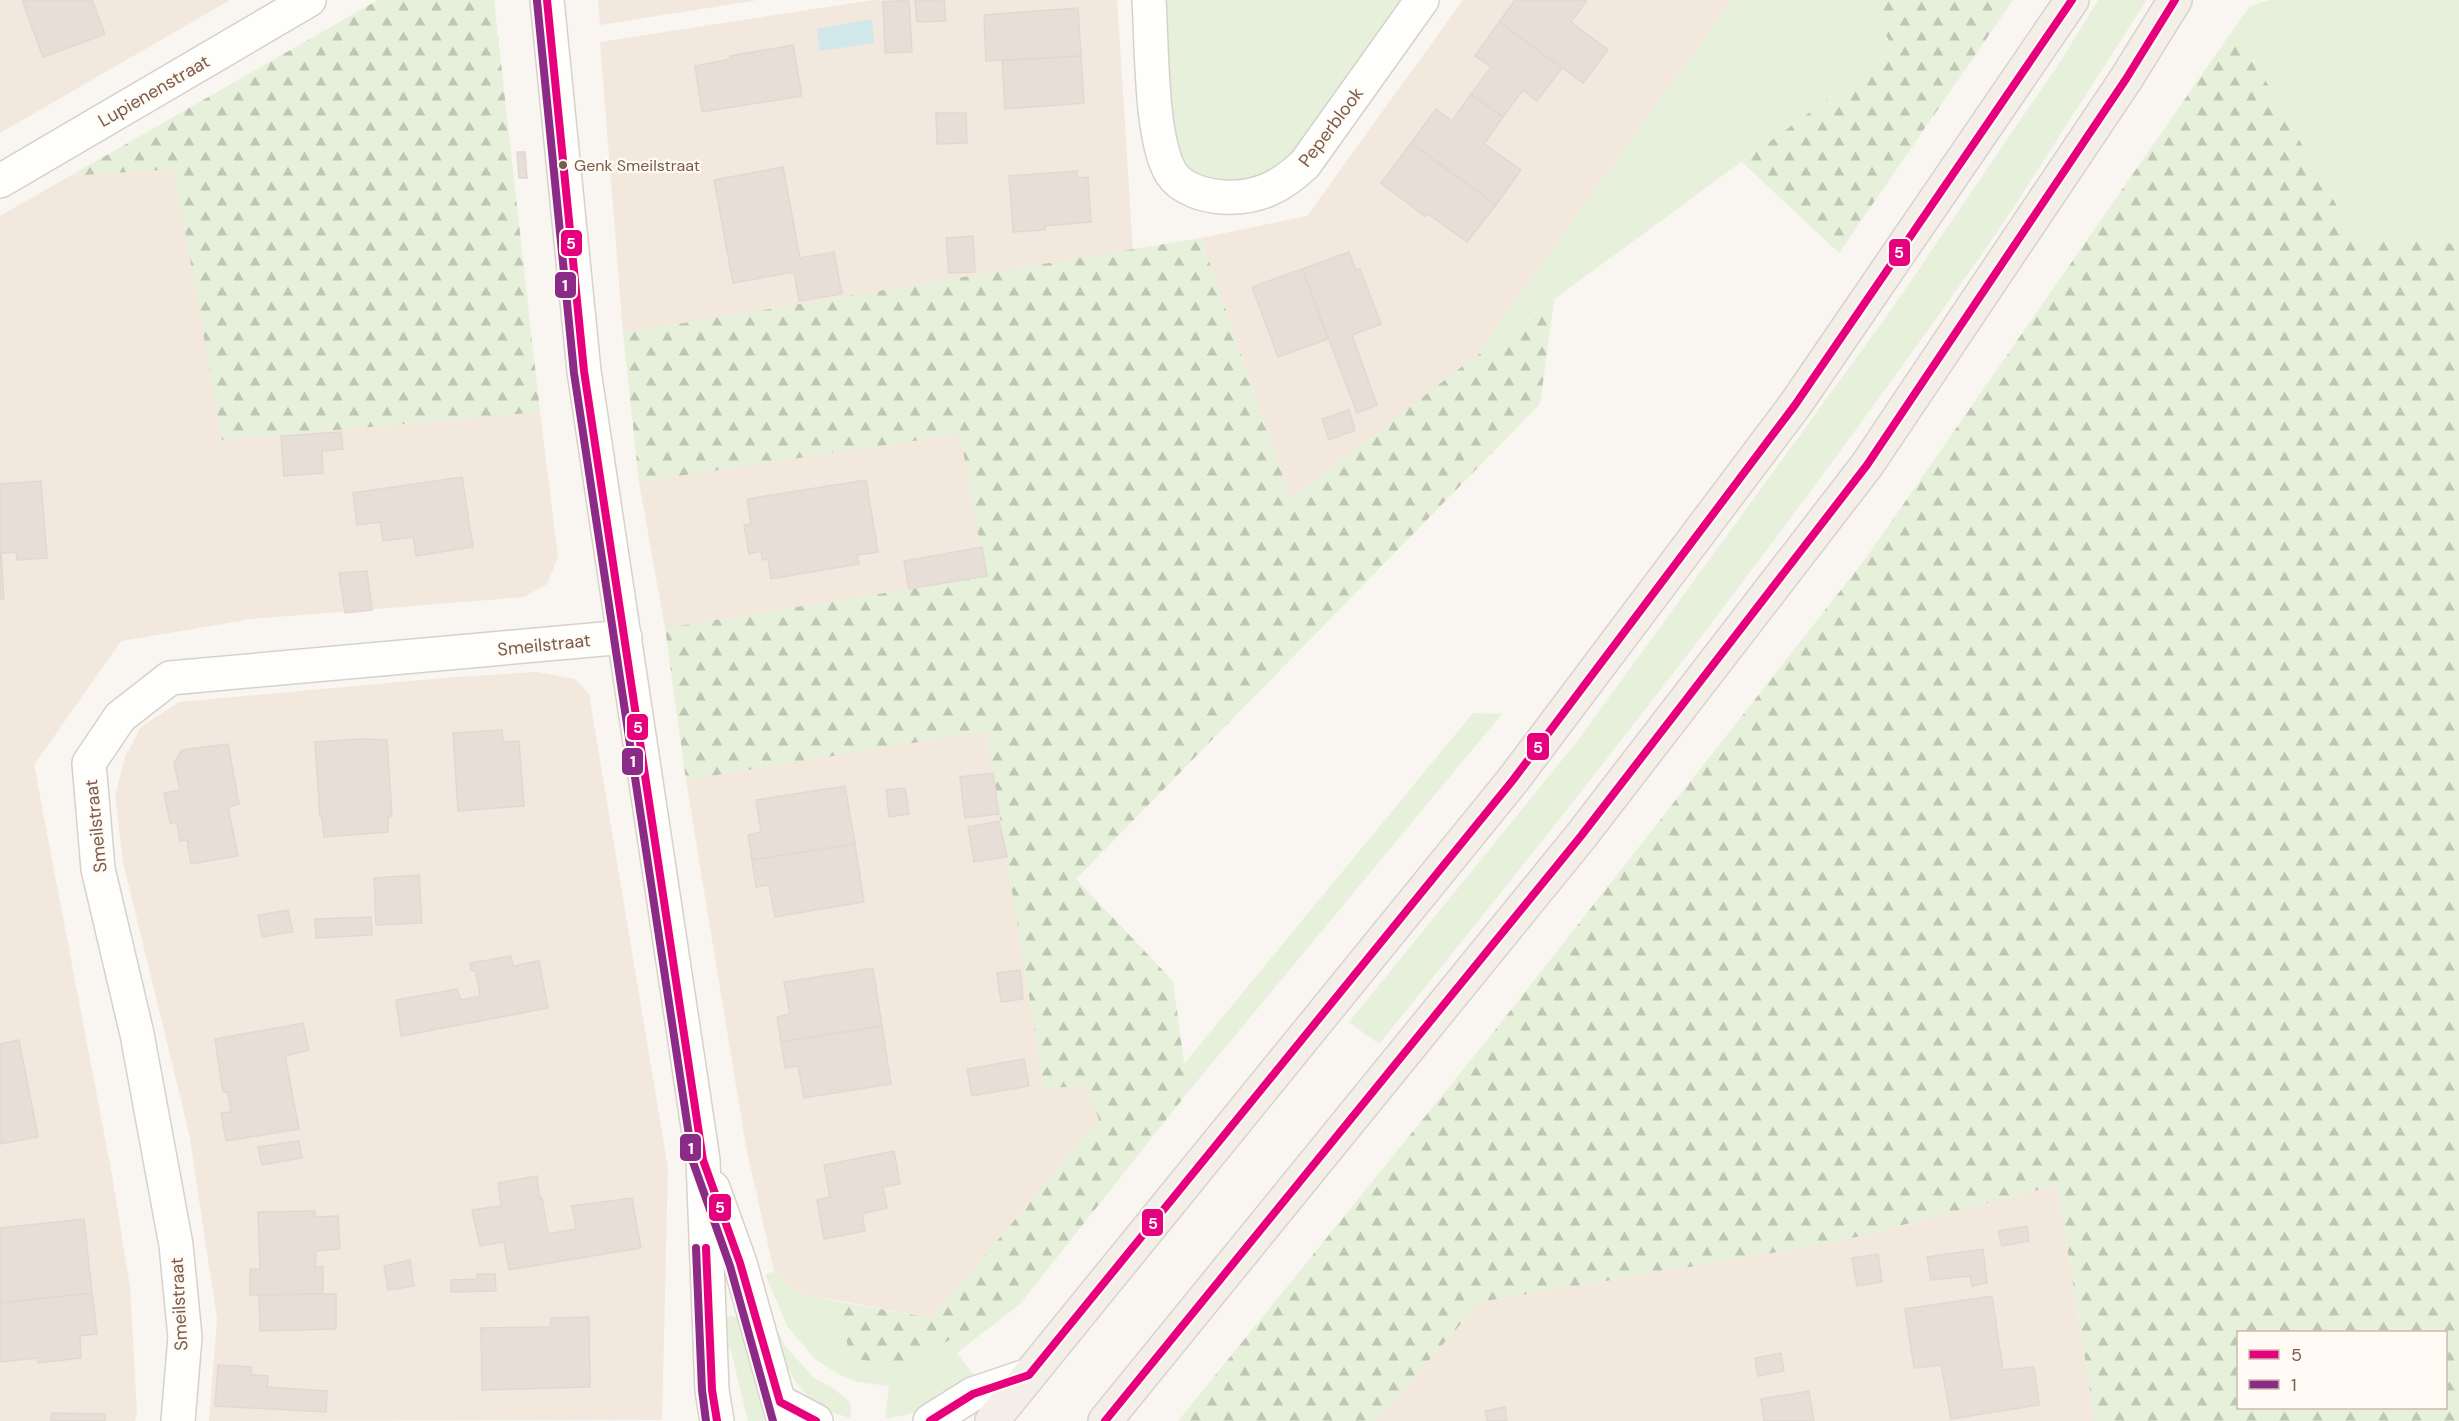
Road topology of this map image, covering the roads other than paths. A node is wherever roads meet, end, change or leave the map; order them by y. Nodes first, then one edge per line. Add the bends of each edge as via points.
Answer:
1 (309, 0) edge
2 (547, 0) edge
3 (1149, 0) edge
4 (1422, 0) edge
5 (2072, 0) edge
6 (2175, 0) edge
7 (0, 181) edge
8 (625, 637) junction
9 (703, 1160) junction
10 (1029, 1375) junction
11 (782, 1412) edge
12 (178, 1421) edge
13 (717, 1421) edge
14 (816, 1421) edge
15 (930, 1421) edge
16 (992, 1421) edge
17 (1105, 1421) edge

1 - 7 street, Lupienenstraat
2 - 8 street via 584,371
3 - 4 street, Peperblook via 1157,129 1171,174 1207,196 1236,197 1257,194 1286,182 1305,164
5 - 10 main road via 1795,405 1513,780
6 - 17 main road via 1867,465 1581,837
8 - 9 street
8 - 12 street, Smeilstraat via 170,678 120,717 89,764 98,869 137,1034 176,1245 184,1337
9 - 11 street via 740,1263
9 - 13 street via 712,1390
10 - 15 street via 973,1394
10 - 16 main road
11 - 14 street

